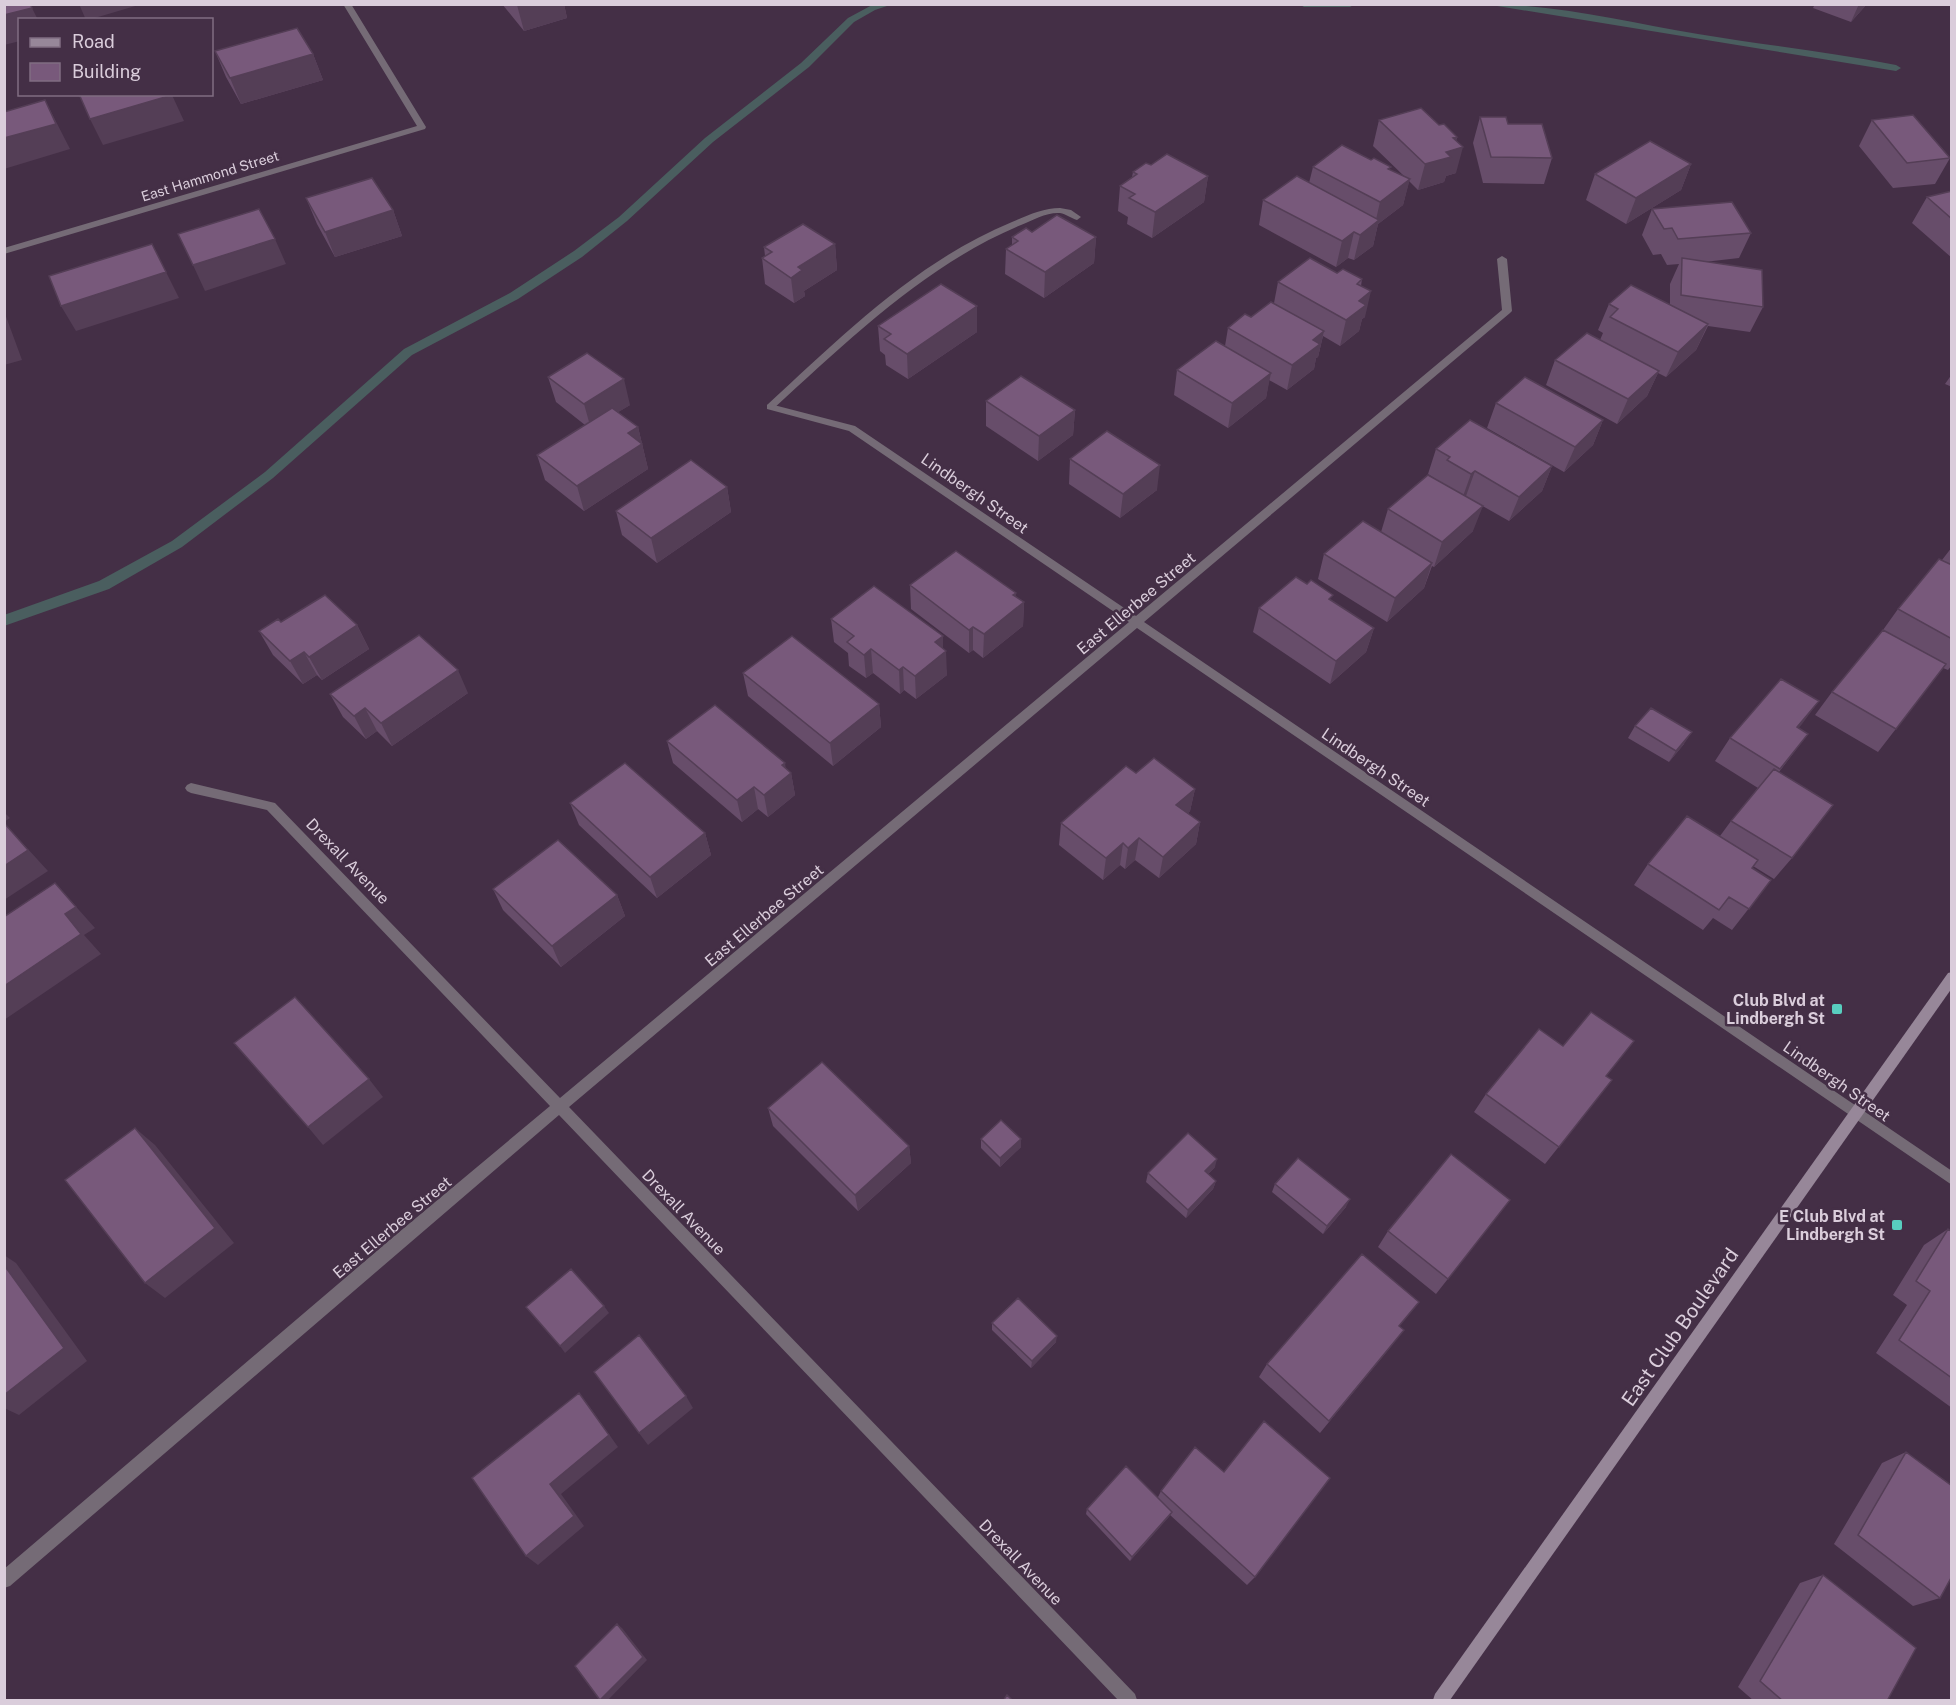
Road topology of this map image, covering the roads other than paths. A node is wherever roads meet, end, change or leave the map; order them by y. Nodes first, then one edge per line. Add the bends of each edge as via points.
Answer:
1 (347, 4) edge
2 (1077, 217) dead end
3 (4, 251) edge
4 (1502, 260) dead end
5 (1136, 624) junction
6 (191, 788) dead end
7 (1952, 976) edge
8 (559, 1109) junction
9 (1854, 1114) junction
10 (1952, 1179) edge
11 (4, 1580) edge
12 (1129, 1701) edge
13 (1441, 1701) edge

1 - 3 street, East Hammond Street via 422,127
2 - 5 street, Lindbergh Street via 1064,210 1047,211 1007,225 944,262 863,323 770,407 852,428
4 - 5 street, East Ellerbee Street via 1507,311
5 - 8 street, East Ellerbee Street
5 - 9 street, Lindbergh Street
6 - 8 street, Drexall Avenue via 271,806
7 - 9 street, East Club Boulevard
8 - 11 street, East Ellerbee Street
8 - 12 street, Drexall Avenue
9 - 10 street, Lindbergh Street
9 - 13 street, East Club Boulevard

